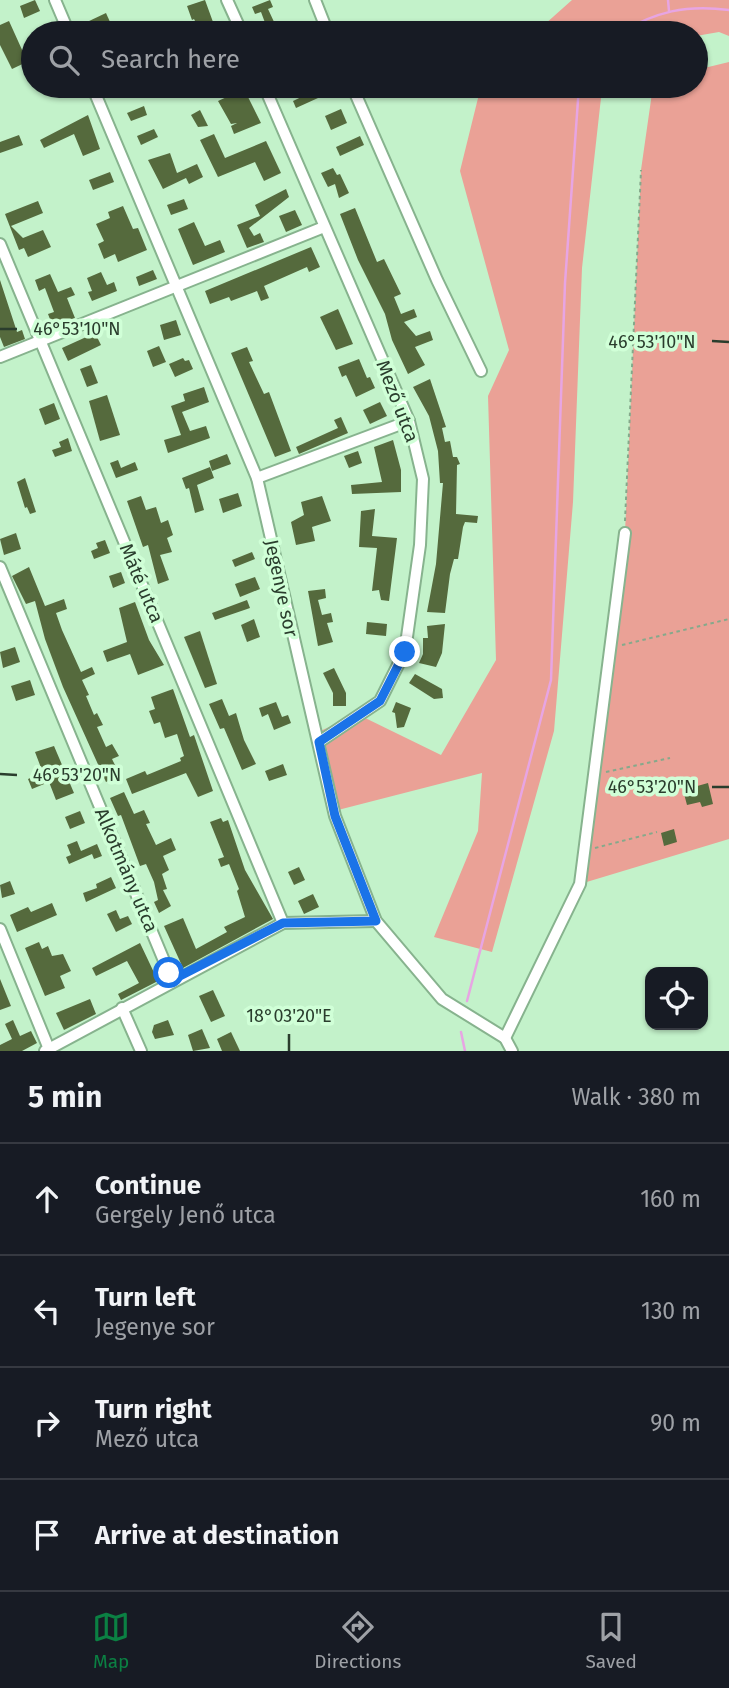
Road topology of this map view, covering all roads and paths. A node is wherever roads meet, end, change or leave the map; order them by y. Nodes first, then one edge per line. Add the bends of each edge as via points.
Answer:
1 (55, 0) edge
2 (227, 0) edge
3 (315, 0) edge
4 (64, 21) edge
5 (237, 21) edge
6 (323, 21) edge
7 (97, 98) edge
8 (269, 98) edge
9 (357, 98) edge
10 (641, 170) dead end
11 (324, 227) junction
12 (0, 244) edge
13 (177, 289) junction
14 (42, 342) junction
15 (0, 357) edge
16 (481, 371) dead end
17 (409, 421) junction
18 (257, 478) junction
19 (625, 533) joint
20 (0, 567) edge
21 (729, 619) edge
22 (611, 647) junction
23 (319, 742) junction
24 (670, 758) dead end
25 (594, 774) junction
26 (657, 832) dead end
27 (584, 851) junction
28 (376, 921) junction
29 (283, 923) junction
30 (0, 929) edge
31 (172, 980) junction
32 (122, 1008) junction
33 (505, 1038) junction
34 (47, 1050) edge
35 (141, 1051) edge
36 (512, 1051) edge

1 - 4 street
2 - 5 street
3 - 6 street
7 - 13 street, Jegenye sor
8 - 11 street, Mező utca
9 - 16 street
10 - 19 path
11 - 13 street
11 - 17 street, Mező utca
12 - 14 street, Máté utca
13 - 14 street
13 - 18 street, Jegenye sor
14 - 15 street
14 - 29 street, Máté utca
17 - 18 street
17 - 23 street, Mező utca via 423,479 420,545 405,652 380,701
18 - 23 street, Jegenye sor
19 - 22 street
20 - 31 street, Alkotmány utca
21 - 22 path
22 - 25 street
23 - 28 street, Jegenye sor via 335,816
24 - 25 path
25 - 27 street
26 - 27 path
27 - 33 street via 580,884
28 - 29 street
28 - 33 street, Jegenye sor via 442,999
29 - 31 street
30 - 34 street
31 - 32 street
32 - 34 street
32 - 35 street
33 - 36 street, Jegenye sor

